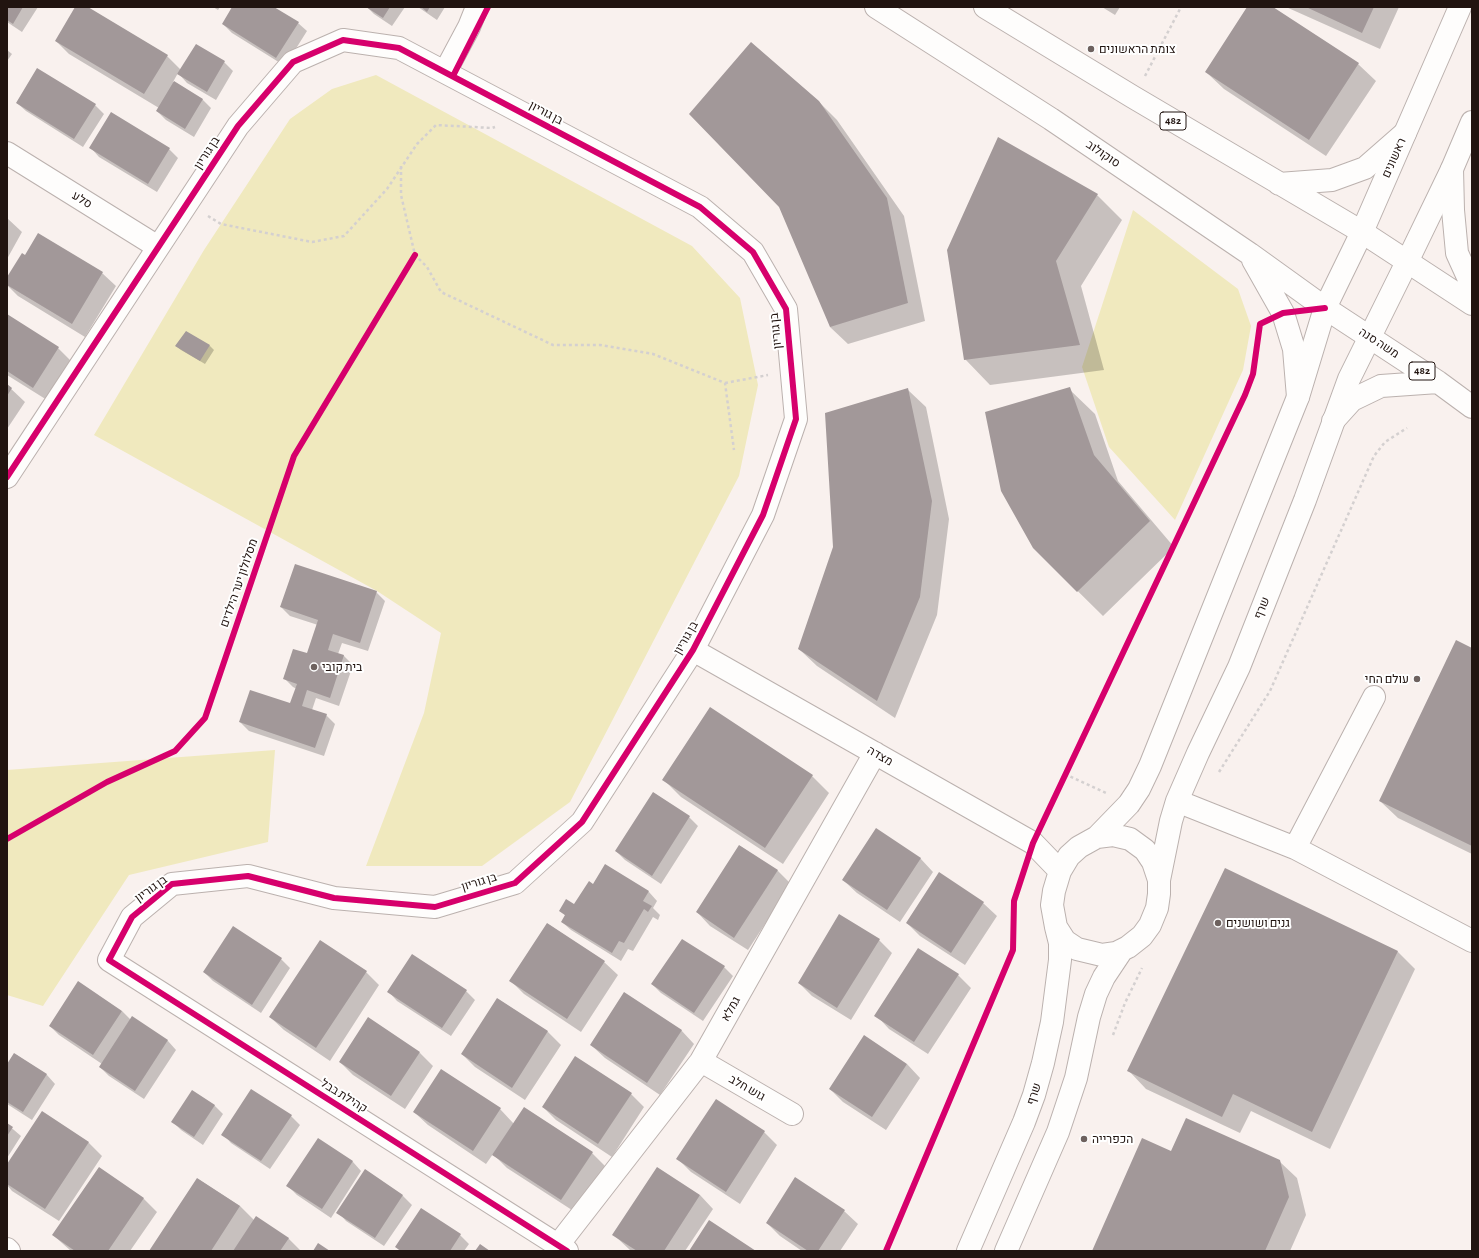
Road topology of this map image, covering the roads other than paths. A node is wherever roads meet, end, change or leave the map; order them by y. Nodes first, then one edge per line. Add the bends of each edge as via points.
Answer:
1 (462, 7) edge
2 (477, 7) edge
3 (876, 7) edge
4 (985, 7) edge
5 (1460, 7) edge
6 (441, 70) junction
7 (1472, 122) edge
8 (1405, 133) junction
9 (7, 153) edge
10 (1452, 169) junction
11 (1279, 184) junction
12 (1362, 232) junction
13 (158, 248) junction
14 (1250, 254) junction
15 (1407, 262) junction
16 (1472, 286) edge
17 (1472, 304) edge
18 (1325, 308) junction
19 (1370, 337) junction
20 (1438, 382) junction
21 (1298, 397) junction
22 (1472, 407) edge
23 (1333, 421) junction
24 (7, 477) edge
25 (693, 650) junction
26 (1374, 697) dead end
27 (875, 754) junction
28 (1178, 802) junction
29 (1097, 837) junction
30 (1295, 848) junction
31 (1060, 871) junction
32 (1159, 880) junction
33 (1056, 927) junction
34 (1472, 940) edge
35 (1122, 950) junction
36 (109, 960) joint
37 (701, 1061) junction
38 (792, 1114) dead end
39 (562, 1248) edge
40 (968, 1251) edge
41 (1006, 1251) edge

1 - 6 street
2 - 6 street via 469,27
3 - 14 street, סוקולוב / 482 via 1051,119
4 - 11 street, 482
5 - 8 street, ראשונים
6 - 13 street, בן גוריון via 399,48 343,40 293,62 238,126
6 - 25 street, בן גוריון via 700,207 753,252 786,309 796,419 763,515
7 - 10 street
8 - 11 street via 1365,168 1332,180
8 - 12 street, ראשונים
9 - 13 street, סלע
10 - 15 street
10 - 16 street via 1457,252
11 - 12 street, 482
12 - 15 street, 482
12 - 18 street, ראשונים
13 - 24 street, בן גוריון
14 - 18 street, סוקולוב / 482
14 - 21 street via 1283,313 1294,349
15 - 17 street, 482
15 - 19 street
18 - 19 street, משה סנה / 482
18 - 21 street
19 - 20 street, משה סנה / 482
19 - 23 street, שרף via 1349,379
20 - 22 street, משה סנה / 482
20 - 23 street via 1382,386 1352,400
21 - 29 street via 1150,766 1129,804
23 - 28 street, שרף via 1305,500 1239,667
25 - 27 street, מצדה
25 - 36 street, בן גוריון via 582,822 515,883 435,907 334,898 248,876 172,884 132,917
26 - 30 street
27 - 31 street, מצדה via 1033,843
27 - 37 street, גמלא
28 - 30 street
28 - 32 street, שרף via 1171,821
29 - 31 street via 1069,856
29 - 32 street via 1130,839 1145,850 1153,862
30 - 34 street
31 - 33 street via 1052,905
32 - 35 street via 1158,908 1150,925 1142,936
33 - 35 street via 1066,941 1076,949 1102,956
33 - 40 street, שרף via 1060,943 1060,960 1052,1022 1043,1063 1024,1122
35 - 41 street via 1096,994 1076,1078 1058,1132
36 - 39 street, קהילת בבל
37 - 38 street, גוש חלב
37 - 39 street, גמלא

